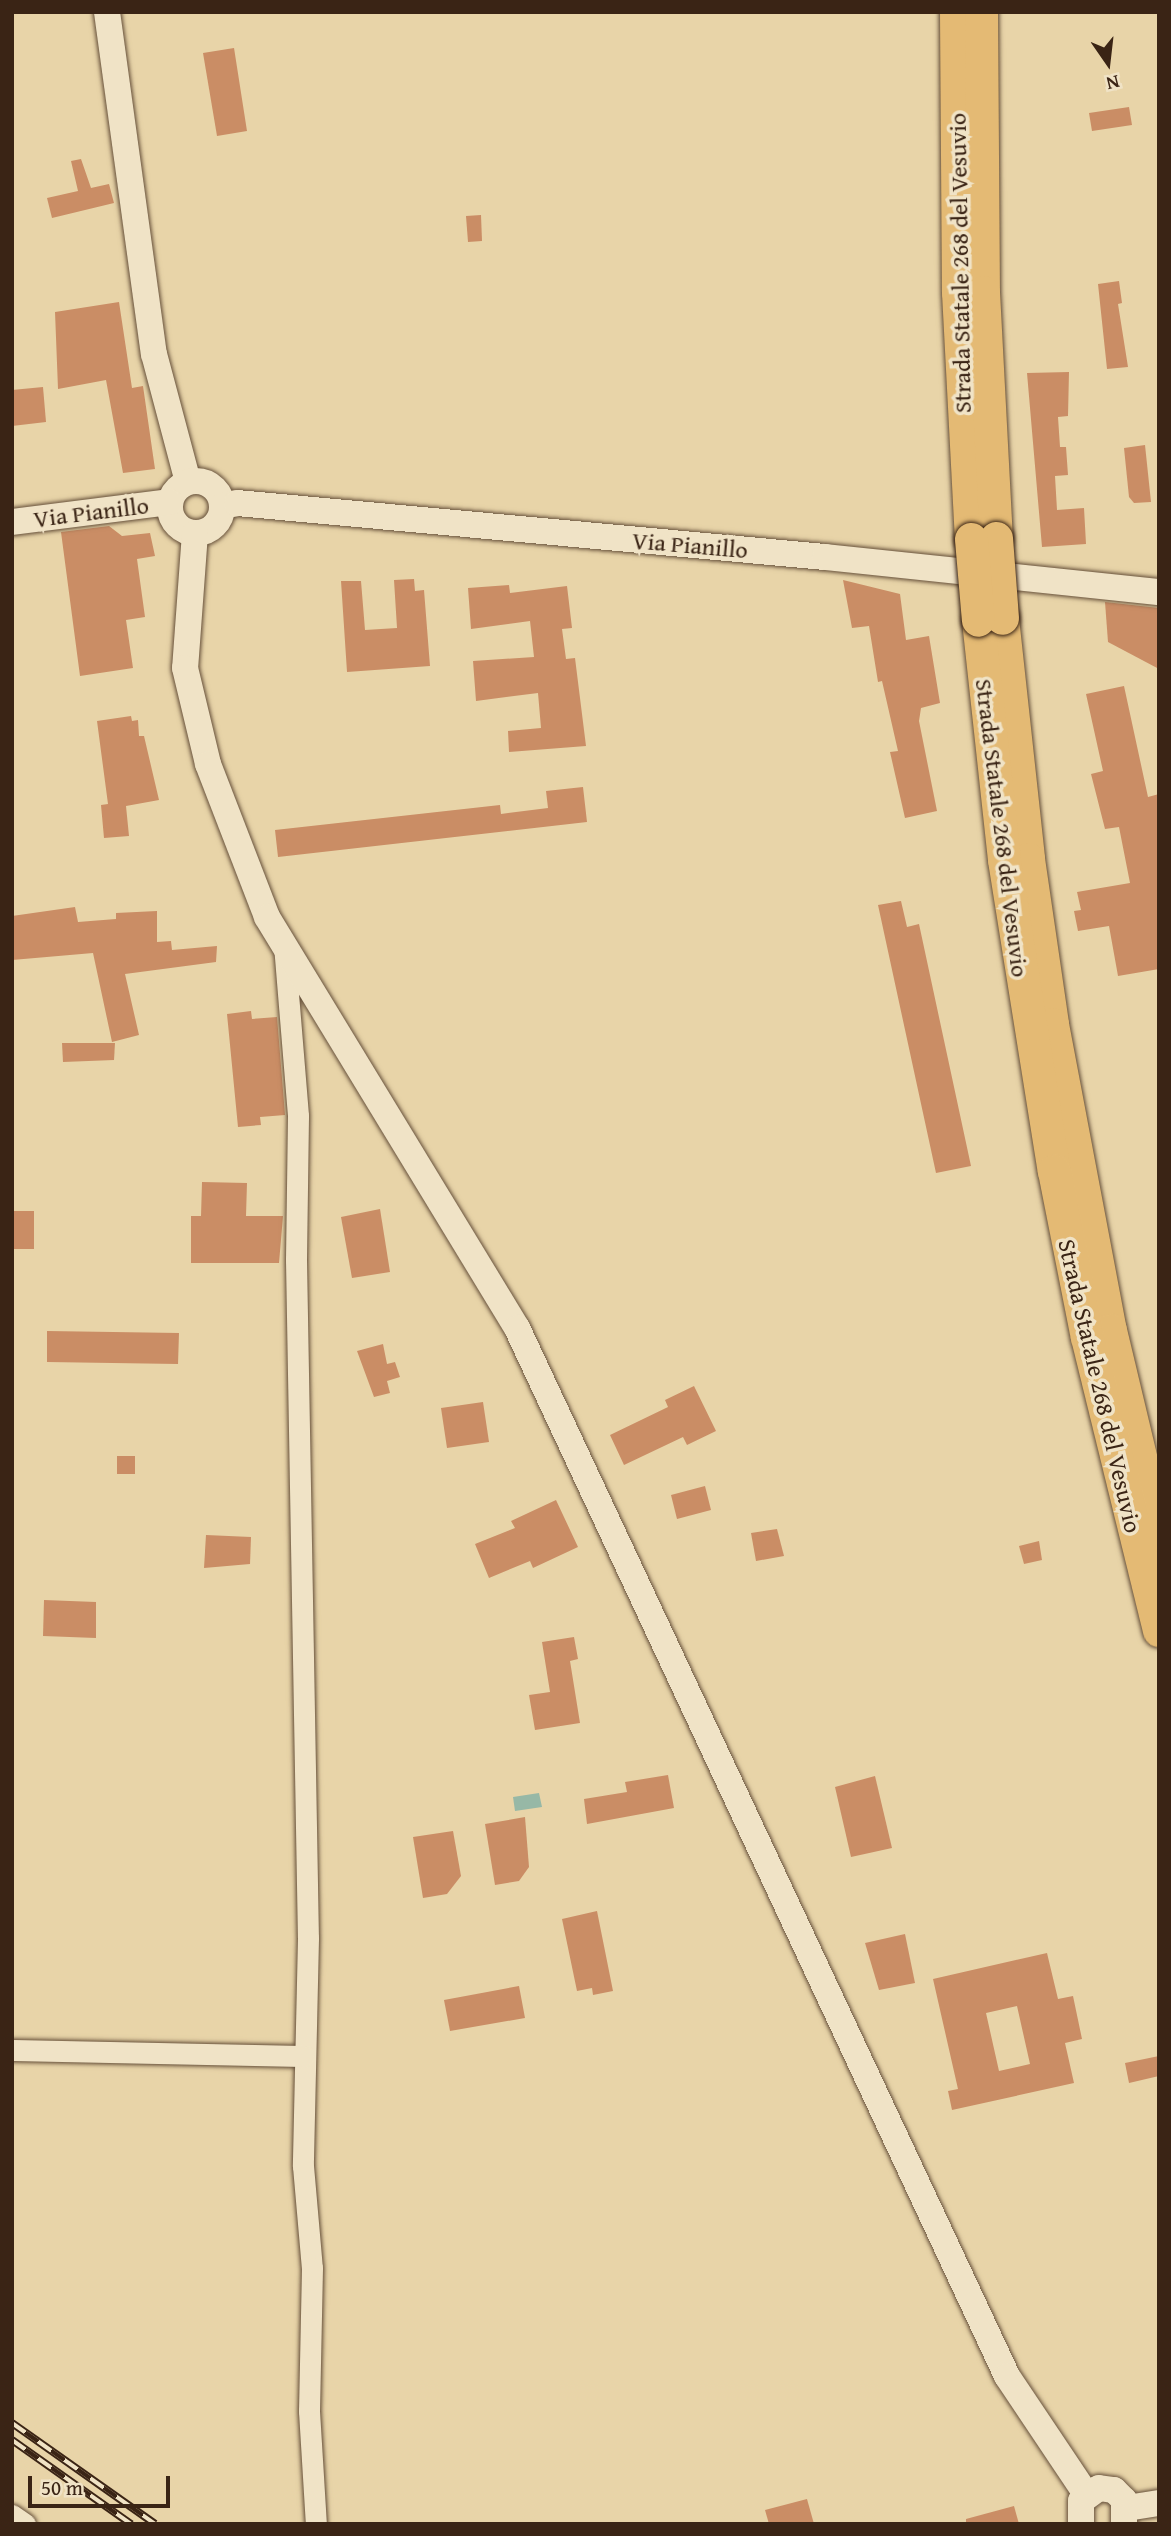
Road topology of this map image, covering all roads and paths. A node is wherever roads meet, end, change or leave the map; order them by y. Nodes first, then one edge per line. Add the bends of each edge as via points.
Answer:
1 (107, 12) edge
2 (956, 12) edge
3 (981, 12) edge
4 (188, 482) junction
5 (170, 502) junction
6 (222, 506) junction
7 (12, 522) edge
8 (195, 533) junction
9 (984, 538) junction
10 (1159, 592) edge
11 (990, 619) junction
12 (284, 944) junction
13 (1159, 1535) edge
14 (1159, 1630) edge
15 (12, 2050) edge
16 (304, 2056) junction
17 (1086, 2494) junction
18 (1159, 2504) edge
19 (12, 2515) edge
20 (1126, 2516) edge
21 (25, 2524) edge
22 (316, 2524) edge
23 (1081, 2524) edge

1 - 4 street via 154,354
2 - 9 highway, Strada Statale 268 del Vesuvio via 958,292
3 - 9 highway, Strada Statale 268 del Vesuvio
4 - 5 street via 176,489
4 - 6 street via 211,486
5 - 7 street, Via Pianillo
5 - 8 street via 178,527
6 - 8 street via 217,522
6 - 10 street, Via Pianillo via 237,503
8 - 12 street via 185,668 227,816 267,917
9 - 11 highway, Strada Statale 268 del Vesuvio, bridge
11 - 13 highway, Strada Statale 268 del Vesuvio via 1052,1024 1110,1330
11 - 14 highway, Strada Statale 268 del Vesuvio via 1004,860 1054,1171 1087,1337
12 - 16 street via 298,1116 296,1260 308,1938
12 - 17 street via 517,1328 1007,2376
15 - 16 street
16 - 22 street via 303,2165 312,2268 309,2411
17 - 20 street via 1099,2488 1114,2490
17 - 23 street via 1078,2509
18 - 20 street
19 - 21 street

